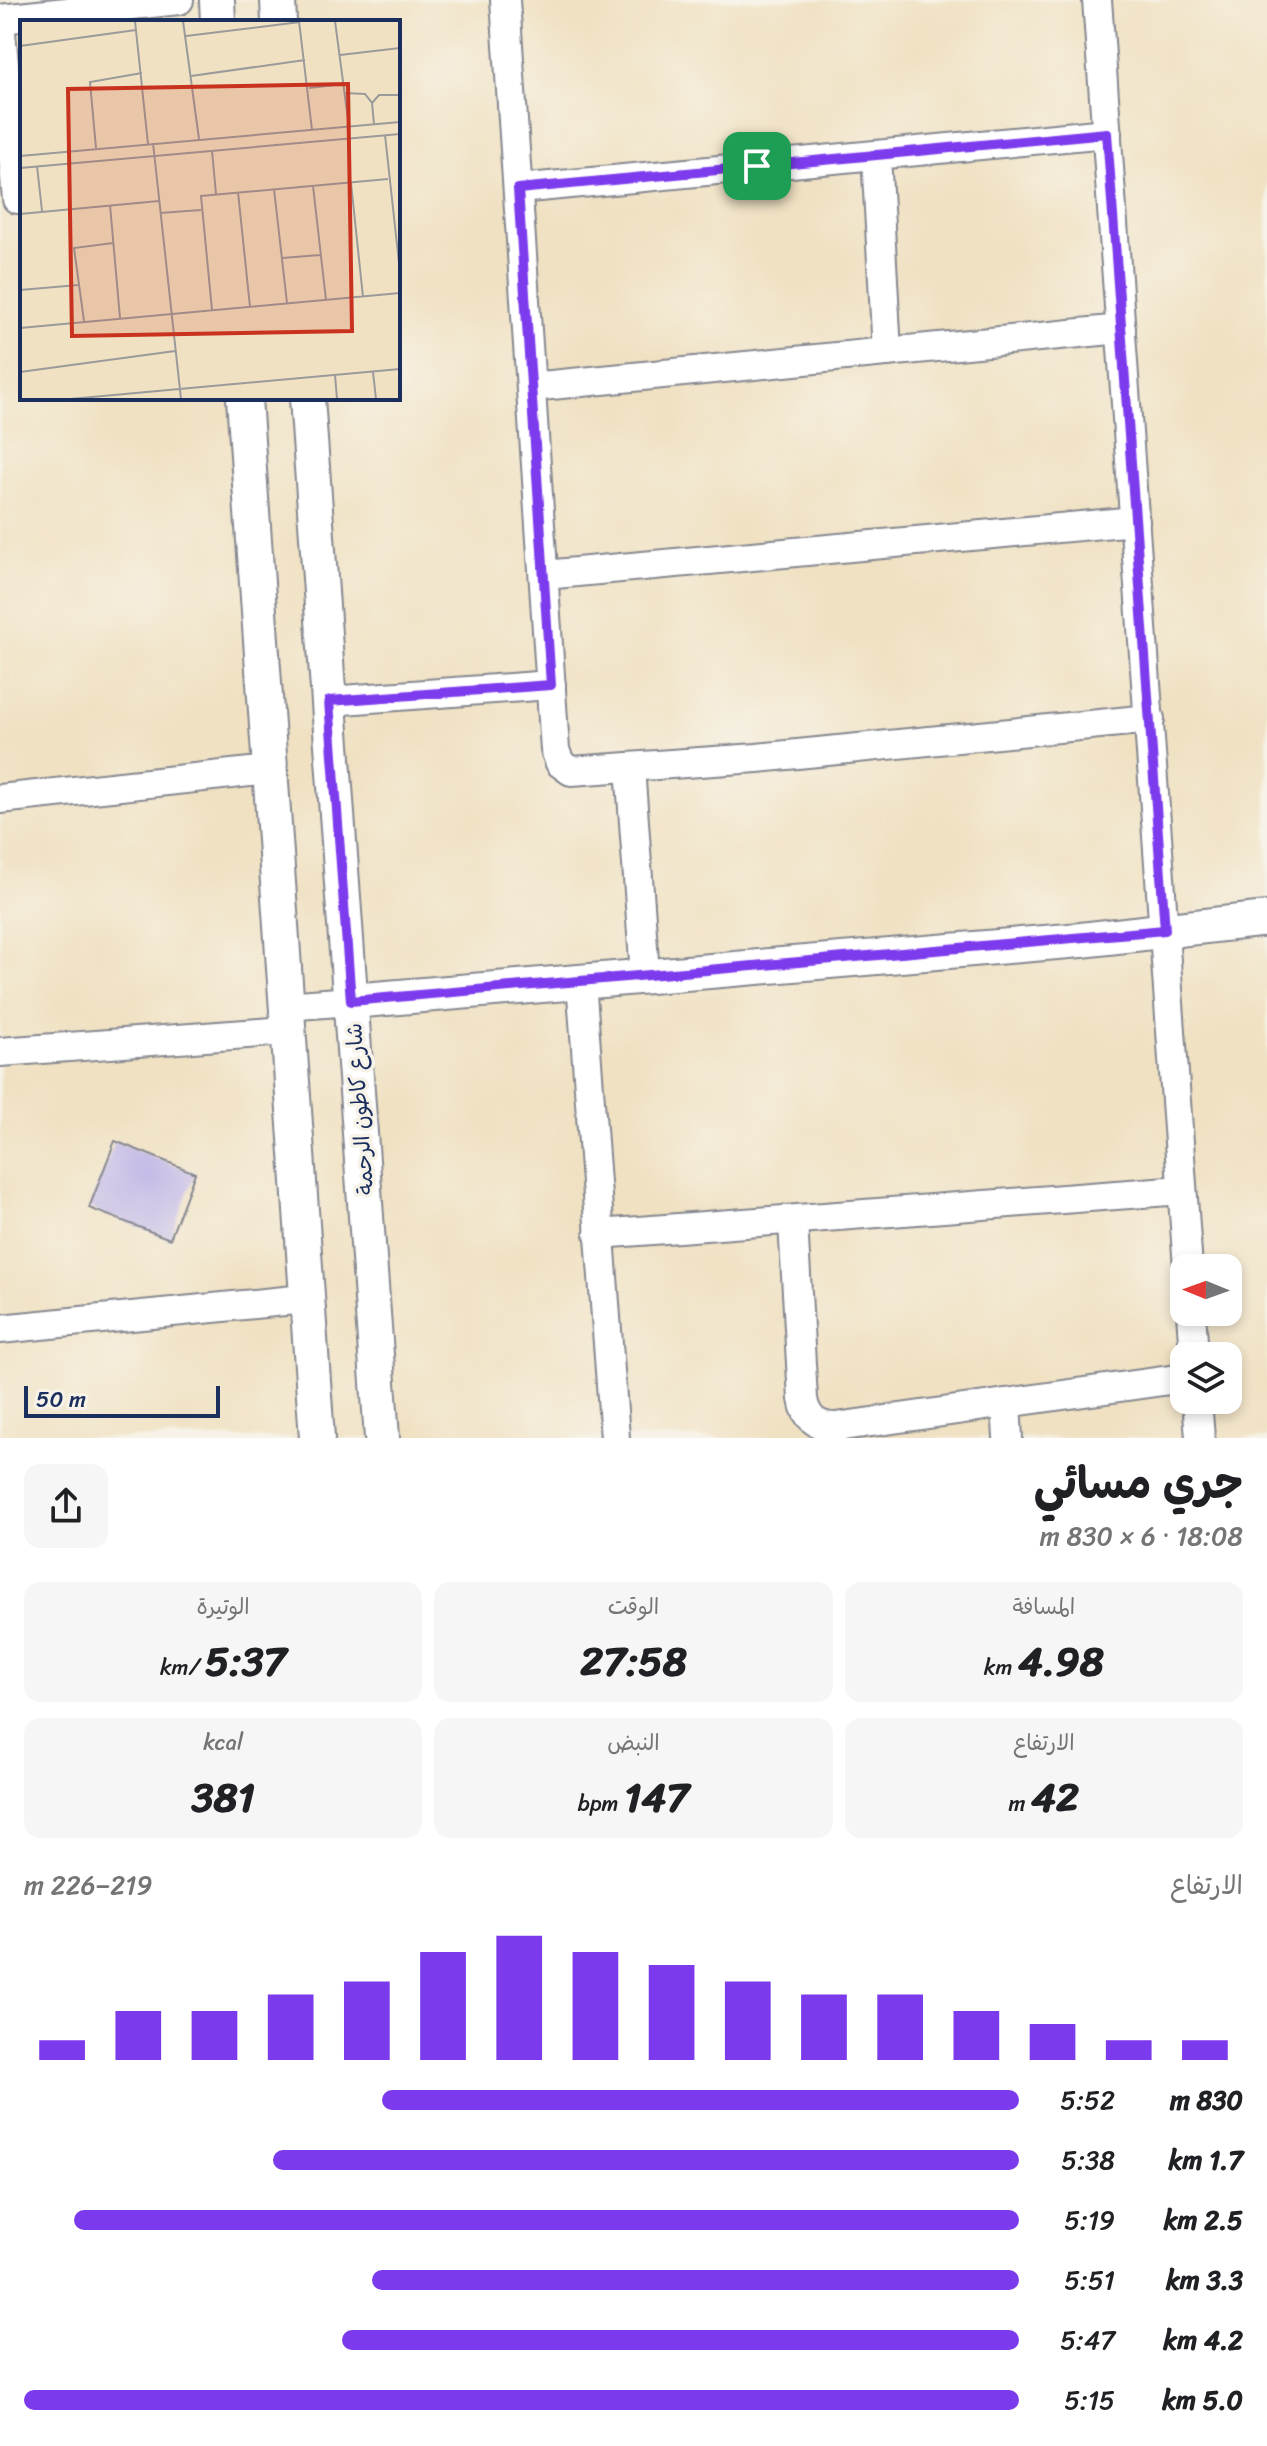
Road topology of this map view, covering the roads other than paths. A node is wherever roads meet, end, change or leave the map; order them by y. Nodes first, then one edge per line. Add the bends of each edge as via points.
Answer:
1 (179, 0) edge
2 (217, 0) edge
3 (278, 0) edge
4 (505, 0) edge
5 (1097, 0) edge
6 (42, 7) edge
7 (0, 20) edge
8 (218, 20) edge
9 (279, 20) edge
10 (1107, 133) junction
11 (876, 155) junction
12 (518, 189) junction
13 (13, 199) edge
14 (1121, 329) junction
15 (887, 352) junction
16 (531, 387) junction
17 (244, 400) edge
18 (307, 400) edge
19 (1135, 521) junction
20 (544, 575) junction
21 (551, 685) junction
22 (329, 701) junction
23 (1150, 719) junction
24 (630, 767) junction
25 (269, 770) junction
26 (0, 799) edge
27 (1267, 919) edge
28 (1165, 930) junction
29 (645, 975) junction
30 (581, 981) junction
31 (351, 1001) junction
32 (286, 1019) junction
33 (0, 1052) edge
34 (1182, 1190) junction
35 (793, 1222) junction
36 (599, 1234) junction
37 (1187, 1254) edge
38 (305, 1299) junction
39 (0, 1329) edge
40 (1170, 1380) edge
41 (1006, 1403) junction
42 (1198, 1414) edge
43 (317, 1438) edge
44 (382, 1438) edge
45 (615, 1438) edge
46 (1008, 1438) edge
47 (1200, 1438) edge

1 - 6 street
2 - 8 street
3 - 9 street
4 - 12 street
5 - 10 street
6 - 7 street
7 - 13 street
10 - 11 street
10 - 14 street
11 - 12 street
11 - 15 street
12 - 16 street
14 - 15 street
14 - 19 street
15 - 16 street
16 - 20 street
17 - 25 street
18 - 22 street, شارع كاطون الرحمة
19 - 20 street
19 - 23 street
20 - 21 street
21 - 22 street
21 - 24 street via 560,763 571,771
22 - 31 street, شارع كاطون الرحمة
23 - 24 street
23 - 28 street
24 - 29 street
25 - 26 street
25 - 32 street
27 - 28 street
28 - 29 street
28 - 34 street
29 - 30 street
30 - 31 street
30 - 36 street
31 - 32 street
31 - 44 street, شارع كاطون الرحمة
32 - 33 street
32 - 38 street
34 - 35 street
34 - 37 street
35 - 36 street
35 - 41 street via 803,1399 810,1418 836,1427
36 - 45 street
38 - 39 street
38 - 43 street
40 - 41 street
41 - 46 street
42 - 47 street

